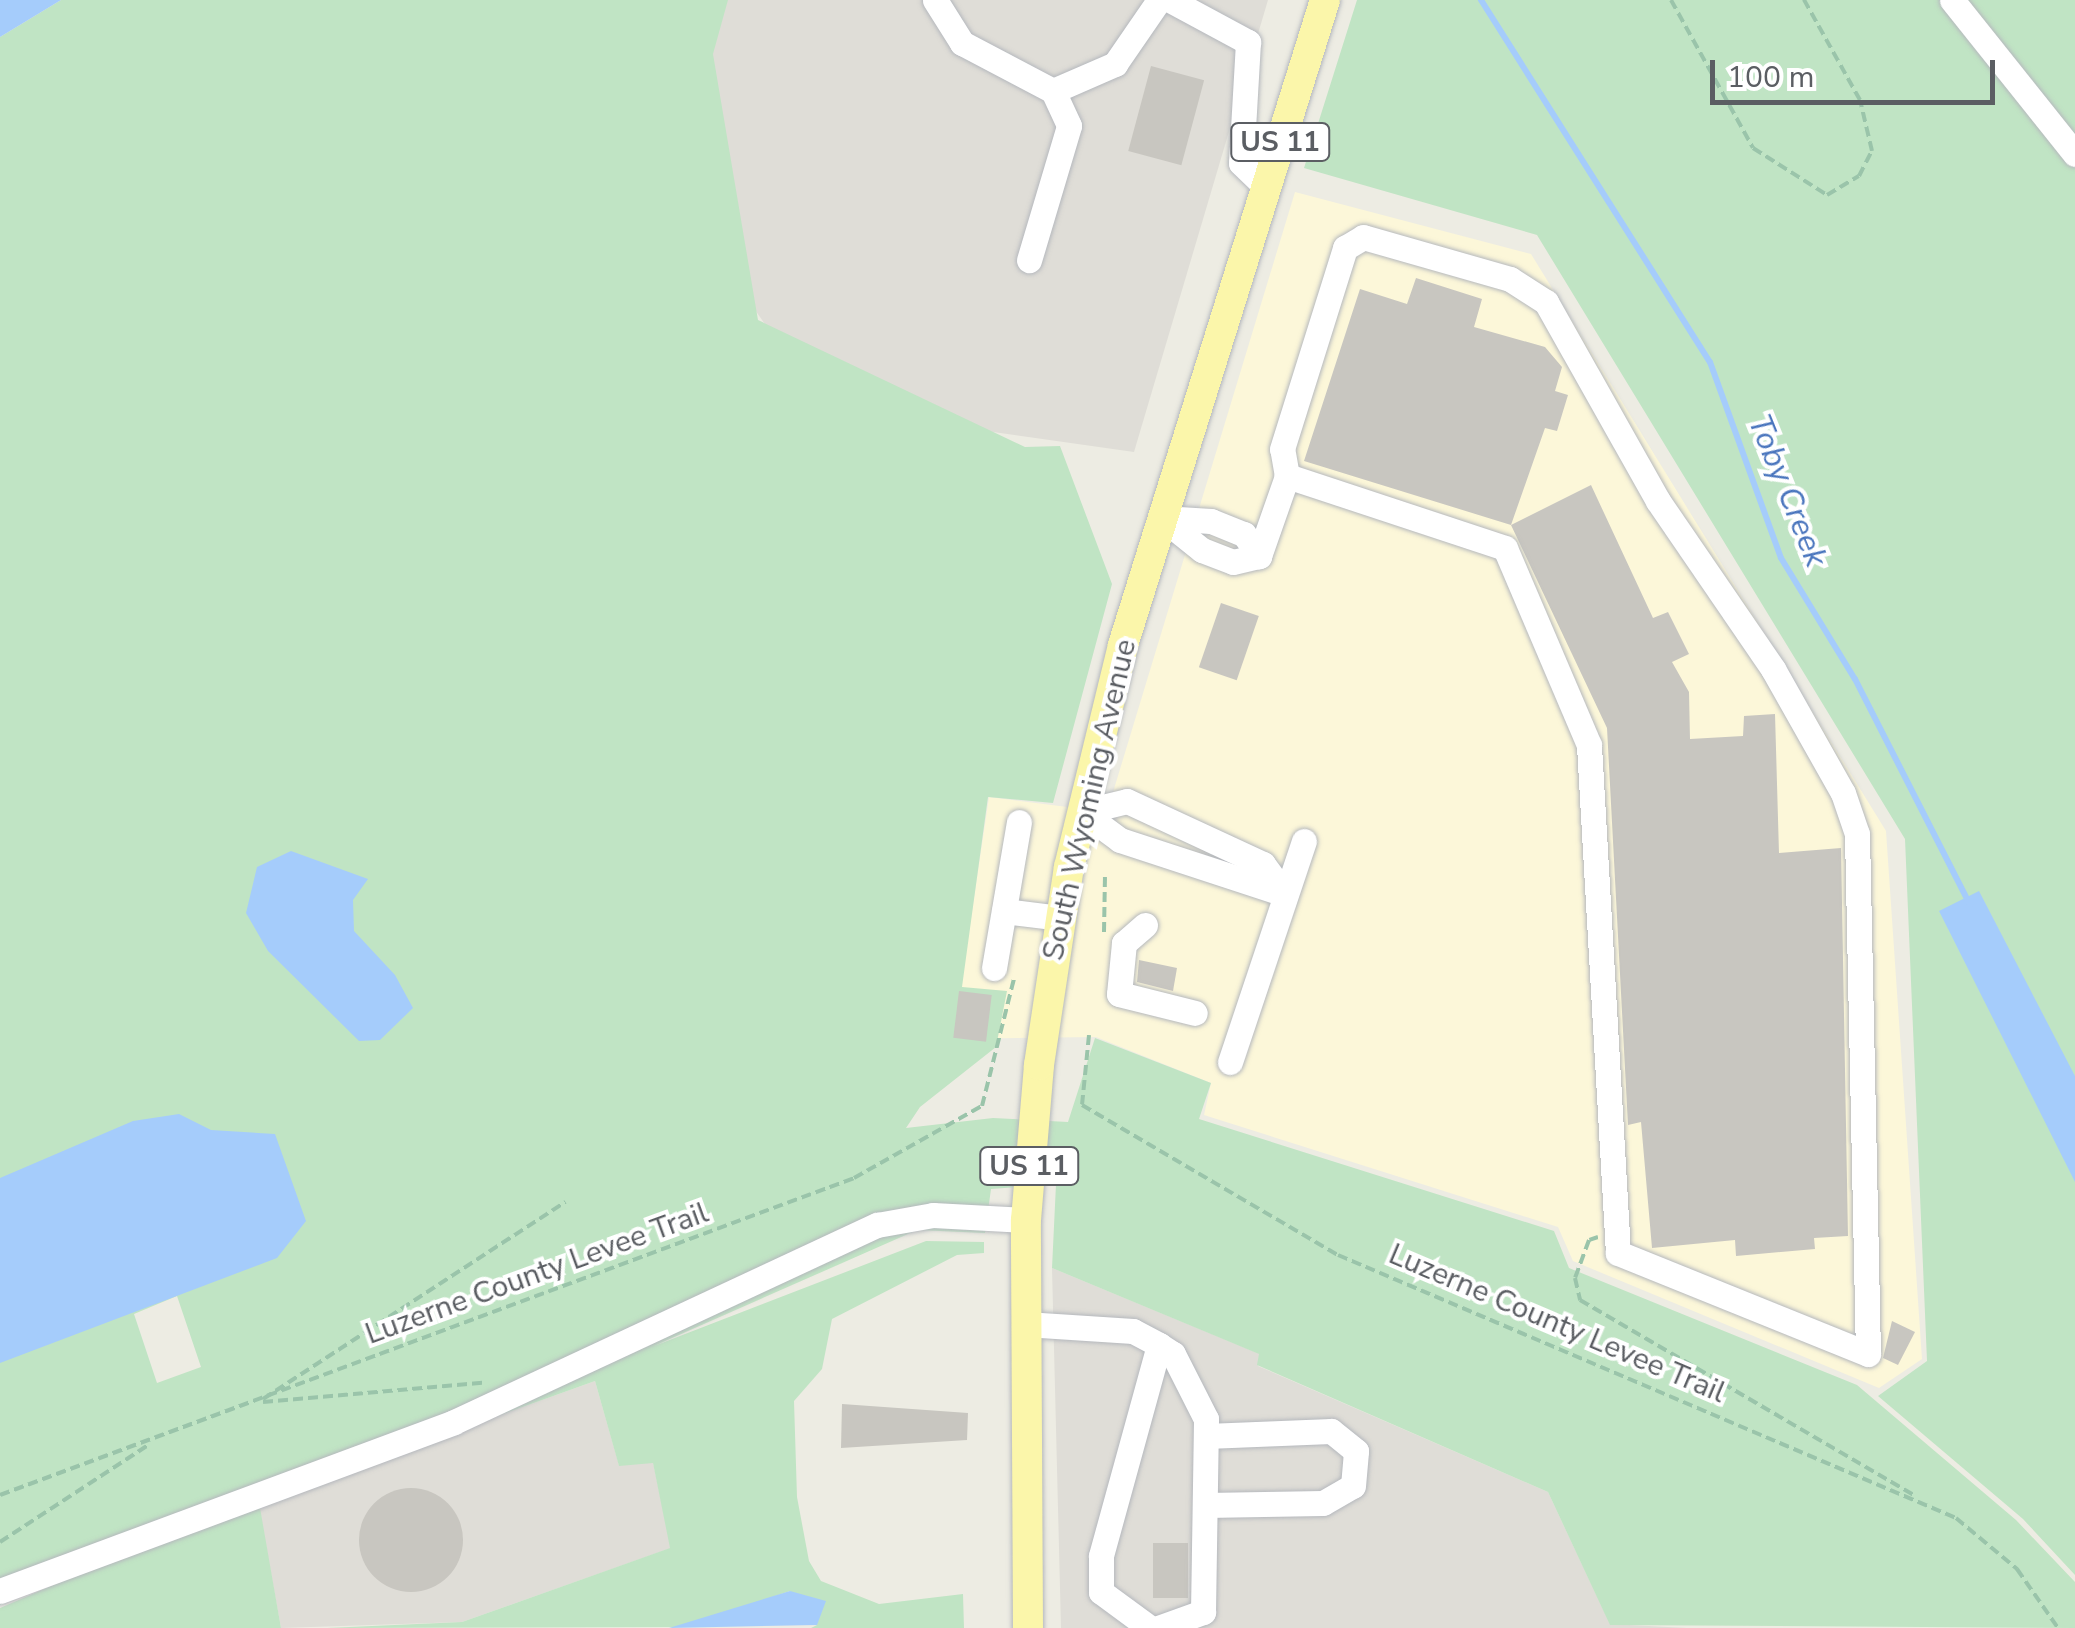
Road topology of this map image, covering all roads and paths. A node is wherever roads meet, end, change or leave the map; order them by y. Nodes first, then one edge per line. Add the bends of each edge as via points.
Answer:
1 (936, 0) edge
2 (1159, 0) edge
3 (1170, 0) edge
4 (1325, 0) edge
5 (1671, 0) edge
6 (1804, 0) edge
7 (1952, 0) edge
8 (1054, 91) junction
9 (2075, 154) edge
10 (1266, 187) junction
11 (1029, 260) dead end
12 (1288, 476) junction
13 (1162, 518) junction
14 (1082, 812) junction
15 (1018, 822) dead end
16 (1304, 841) dead end
17 (1285, 894) junction
18 (1004, 911) junction
19 (1060, 918) junction
20 (1146, 925) dead end
21 (994, 968) dead end
22 (1008, 1007) dead end
23 (1195, 1014) dead end
24 (1089, 1035) dead end
25 (1230, 1062) dead end
26 (565, 1202) dead end
27 (1026, 1220) junction
28 (1617, 1231) junction
29 (1025, 1324) junction
30 (1159, 1345) junction
31 (492, 1382) dead end
32 (259, 1402) junction
33 (1206, 1436) junction
34 (154, 1441) junction
35 (0, 1495) edge
36 (1926, 1503) junction
37 (1205, 1505) junction
38 (0, 1542) edge
39 (0, 1591) edge
40 (1028, 1628) edge
41 (1154, 1628) edge
42 (2058, 1628) edge

1 - 8 street via 962,43
2 - 8 street via 1115,64
3 - 10 street via 1248,42 1241,163
4 - 10 main road, South Wyoming Avenue / US 11
5 - 6 path via 1753,148 1828,195 1859,176 1872,151 1860,100
7 - 9 street
8 - 11 street via 1069,126
10 - 13 main road, South Wyoming Avenue / US 11
12 - 13 street via 1258,556 1244,534 1210,521
12 - 28 street via 1505,548 1590,745
12 - 28 street via 1282,449 1344,248 1364,238 1510,279 1556,314 1639,470 1773,669 1843,792 1857,834 1868,1354 1618,1252
13 - 14 main road, South Wyoming Avenue / US 11
14 - 17 street via 1120,840
14 - 17 street via 1128,801 1262,864
14 - 19 main road, South Wyoming Avenue / US 11
15 - 18 street
16 - 17 street
17 - 25 street
18 - 19 street
18 - 21 street
19 - 27 main road, South Wyoming Avenue / US 11
20 - 23 street via 1124,944 1119,994
22 - 32 path, Luzerne County Levee Trail via 990,1094 966,1120 842,1184
24 - 36 path, Luzerne County Levee Trail via 1082,1105 1338,1255
26 - 32 path
27 - 29 main road, South Wyoming Avenue / US 11
27 - 39 street via 933,1215 877,1226 454,1422
28 - 36 path via 1589,1240 1575,1278 1580,1300
29 - 30 street via 1133,1331
29 - 40 main road, South Wyoming Avenue / US 11
30 - 33 street via 1181,1369 1206,1419
30 - 41 street via 1100,1556 1102,1592
31 - 32 path
32 - 34 path, Luzerne County Levee Trail
33 - 37 street
33 - 37 street via 1331,1431 1356,1451 1354,1486 1323,1503
34 - 35 path, Luzerne County Levee Trail
34 - 38 path
36 - 42 path, Luzerne County Levee Trail via 2018,1569
37 - 41 street via 1202,1612

